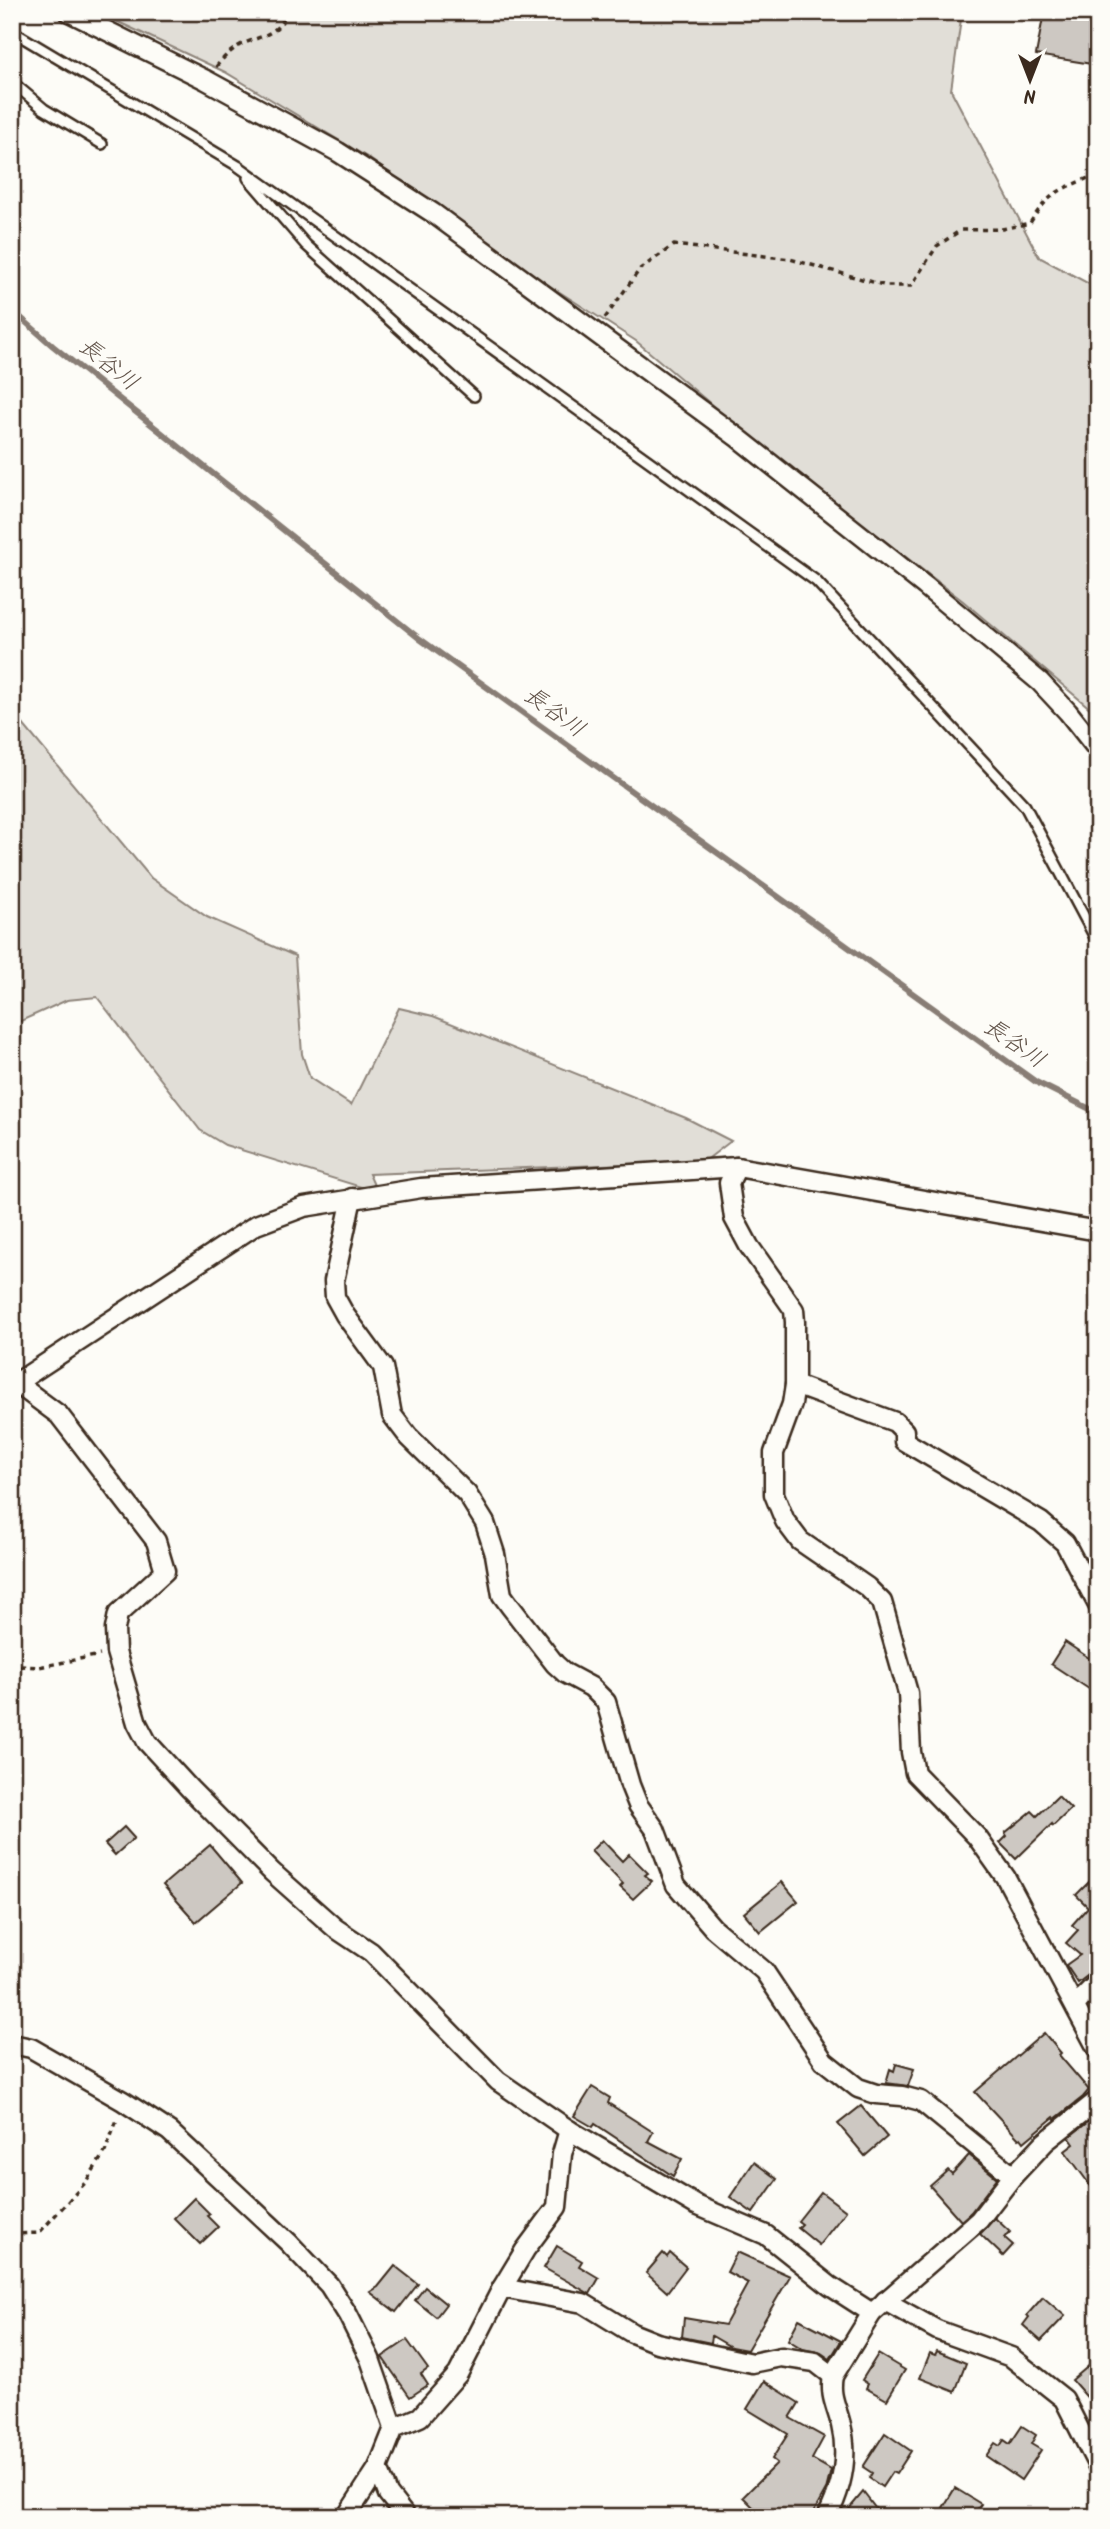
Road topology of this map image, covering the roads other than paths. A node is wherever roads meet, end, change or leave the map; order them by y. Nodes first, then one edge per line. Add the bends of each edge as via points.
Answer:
1 (69, 12) edge
2 (12, 31) edge
3 (12, 82) edge
4 (102, 144) dead end
5 (237, 166) junction
6 (474, 396) dead end
7 (1098, 750) edge
8 (1098, 943) edge
9 (737, 1167) junction
10 (352, 1198) junction
11 (1098, 1231) edge
12 (14, 1382) edge
13 (796, 1385) junction
14 (1098, 1605) edge
15 (1098, 1982) edge
16 (1075, 2004) junction
17 (12, 2045) edge
18 (1098, 2050) edge
19 (1098, 2100) edge
20 (569, 2130) junction
21 (1013, 2176) junction
22 (502, 2288) junction
23 (879, 2307) junction
24 (833, 2376) junction
25 (394, 2428) junction
26 (1098, 2466) edge
27 (378, 2468) junction
28 (346, 2517) edge
29 (406, 2517) edge
30 (827, 2517) edge

1 - 7 street via 338,152 433,213 737,437 925,586 1040,682
2 - 5 lane
3 - 4 lane via 44,109
5 - 6 lane via 306,245
5 - 8 lane via 816,581 1025,806
9 - 10 street via 421,1188
9 - 11 street
9 - 13 street via 729,1183 734,1218 794,1310
10 - 12 street via 304,1207 256,1225
10 - 21 street via 334,1281 335,1297 383,1367 392,1415 467,1494 485,1523 502,1595 555,1664 606,1702 634,1795 655,1829 676,1885 713,1928 764,1970 836,2072 858,2088 921,2101
12 - 20 street via 59,1415 156,1541 165,1571 118,1614 115,1629 116,1652 137,1723 147,1741 272,1872 335,1928 371,1952 498,2081
13 - 14 street via 895,1422 904,1431 904,1441 1041,1522 1065,1543
13 - 16 street via 774,1453 774,1494 785,1521 800,1541 882,1602 908,1693 915,1773 977,1837 1006,1878
15 - 16 street
16 - 18 street
17 - 25 street via 31,2048 169,2132 288,2242 329,2285 348,2315 370,2359
19 - 21 street via 1045,2142
20 - 22 street via 557,2207
20 - 23 street via 696,2205 766,2235 831,2286
21 - 23 street via 979,2220
22 - 24 street via 583,2303 657,2343 752,2363 781,2357 815,2362
22 - 25 street via 458,2374 420,2417
23 - 24 street
23 - 26 street via 1011,2357 1064,2399
24 - 30 street via 832,2401 845,2448 844,2474
25 - 27 street
27 - 28 street
27 - 29 street via 388,2494

